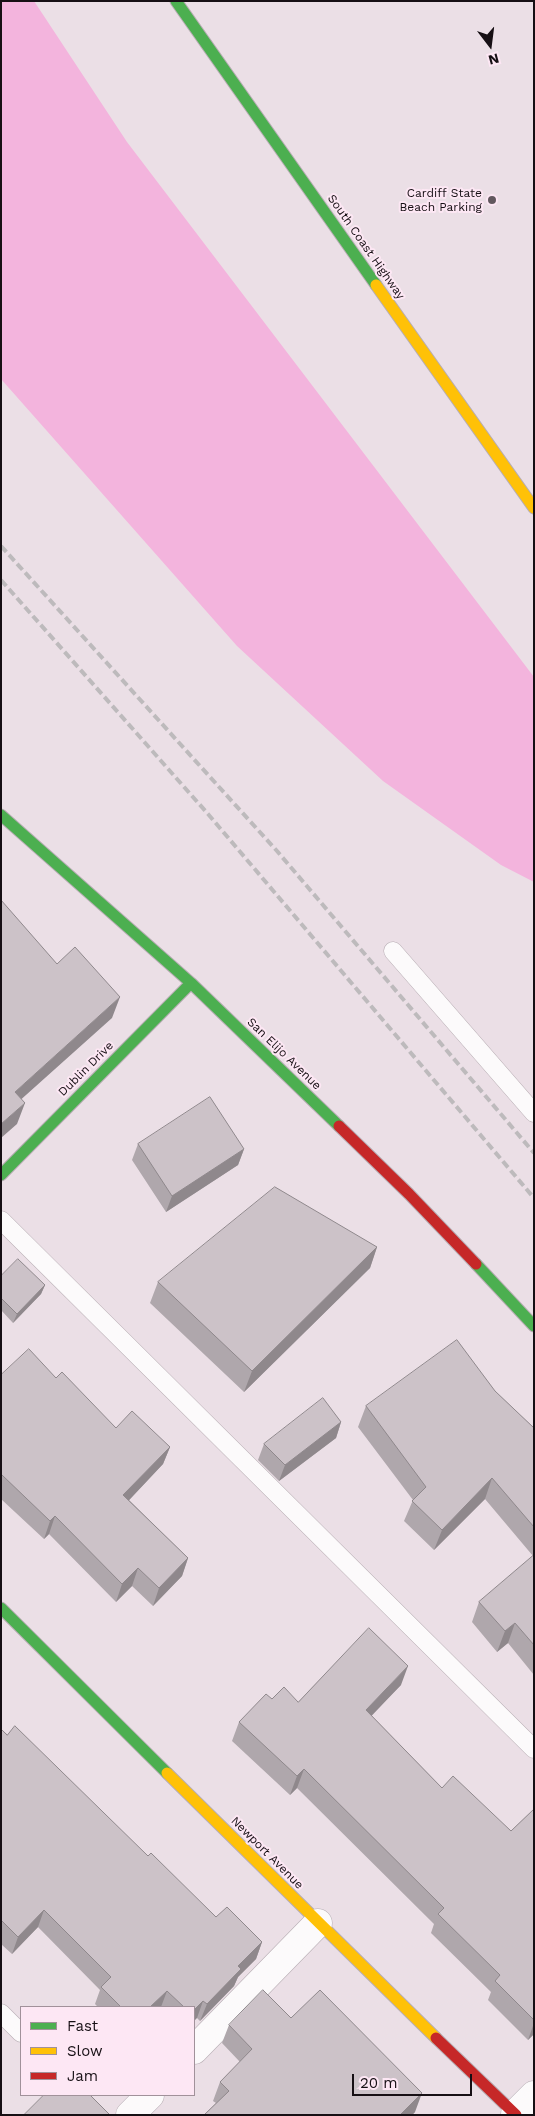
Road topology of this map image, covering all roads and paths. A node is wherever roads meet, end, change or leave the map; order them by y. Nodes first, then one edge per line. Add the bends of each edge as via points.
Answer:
1 (176, 1) edge
2 (534, 508) edge
3 (1, 815) edge
4 (393, 951) dead end
5 (191, 983) junction
6 (534, 1113) edge
7 (1, 1175) edge
8 (1, 1220) edge
9 (534, 1326) edge
10 (1, 1608) edge
11 (534, 1749) edge
12 (318, 1923) junction
13 (1, 2013) edge
14 (20, 2032) edge
15 (195, 2049) edge
16 (149, 2096) edge
17 (522, 2108) edge
18 (130, 2115) edge

1 - 2 main road, South Coast Highway
3 - 5 main road, San Elijo Avenue
4 - 6 lane
5 - 7 main road, Dublin Drive
5 - 9 main road, San Elijo Avenue via 410,1194
8 - 11 lane
10 - 12 main road, Newport Avenue
12 - 15 street
12 - 17 main road, Newport Avenue
13 - 14 lane
16 - 18 street

